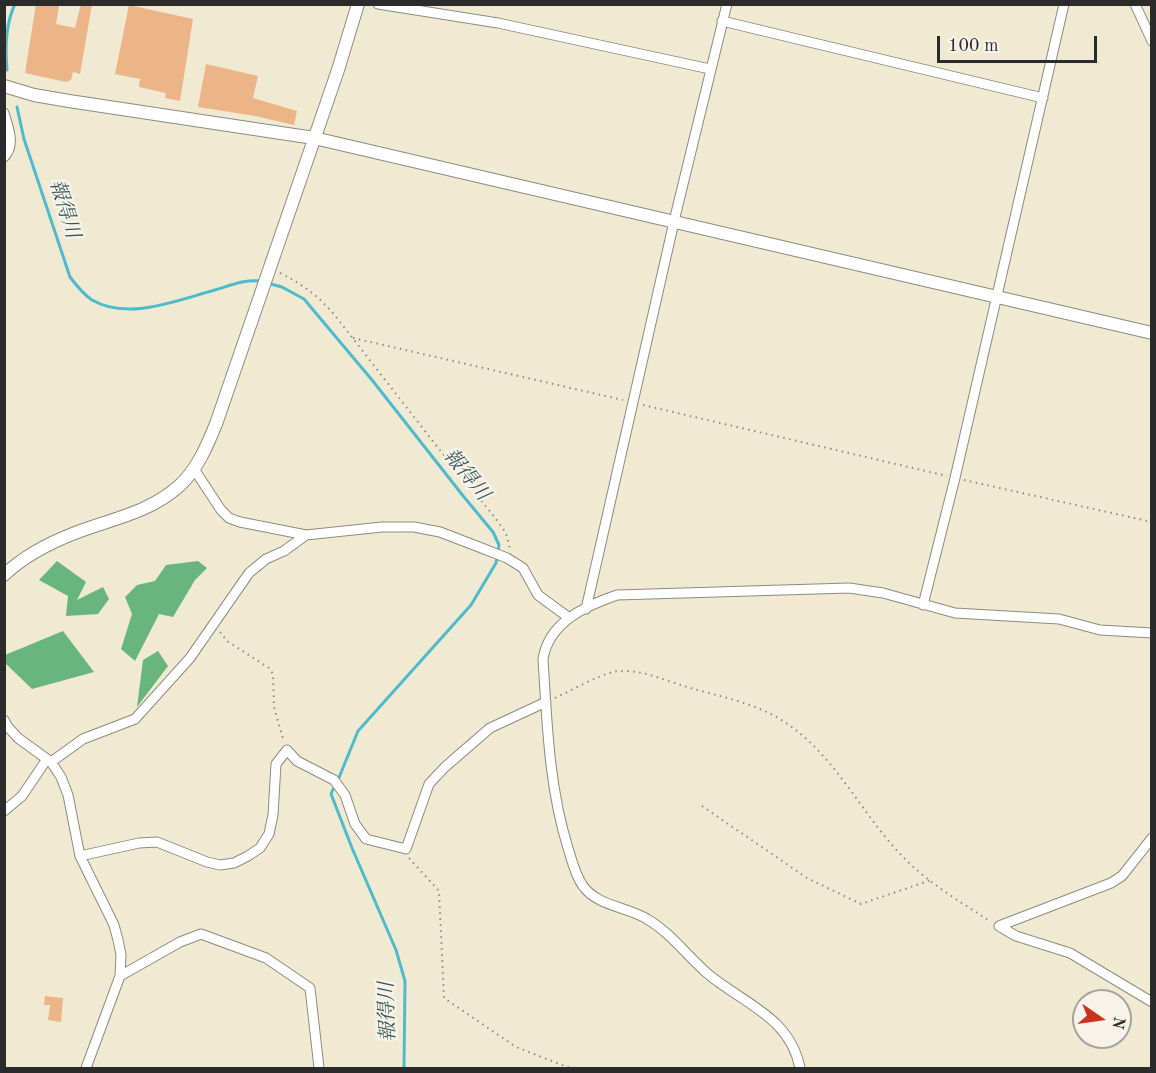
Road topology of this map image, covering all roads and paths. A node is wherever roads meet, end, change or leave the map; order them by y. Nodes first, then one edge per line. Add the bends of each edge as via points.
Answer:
1 (358, 4) edge
2 (378, 4) edge
3 (727, 4) edge
4 (1064, 4) edge
5 (1135, 4) edge
6 (722, 21) junction
7 (1152, 41) edge
8 (710, 69) junction
9 (4, 86) edge
10 (1043, 98) junction
11 (4, 113) edge
12 (314, 138) junction
13 (4, 157) edge
14 (674, 222) junction
15 (269, 267) junction
16 (996, 297) junction
17 (1152, 333) edge
18 (353, 339) junction
19 (633, 403) junction
20 (194, 469) junction
21 (955, 478) junction
22 (1152, 522) edge
23 (306, 535) junction
24 (511, 561) junction
25 (4, 576) edge
26 (924, 605) junction
27 (586, 609) junction
28 (568, 617) junction
29 (213, 624) junction
30 (1152, 633) edge
31 (546, 702) junction
32 (4, 720) edge
33 (287, 750) junction
34 (49, 760) junction
35 (702, 806) dead end
36 (4, 811) edge
37 (1152, 838) edge
38 (406, 849) junction
39 (80, 856) junction
40 (930, 880) junction
41 (999, 926) junction
42 (120, 976) junction
43 (1152, 1002) edge
44 (86, 1068) edge
45 (319, 1068) edge
46 (570, 1068) edge
47 (801, 1068) edge

1 - 12 street
2 - 8 street via 498,23
3 - 6 street
4 - 10 street
5 - 7 street
6 - 8 street
6 - 10 street
8 - 14 street
9 - 12 street via 79,103
10 - 16 street
11 - 13 street via 11,143
12 - 14 street
12 - 15 street
14 - 16 street
14 - 19 street
15 - 18 path via 323,301
15 - 20 street via 216,424
16 - 17 street
16 - 21 street
18 - 19 path
18 - 24 path via 506,533
19 - 21 path
19 - 27 street
20 - 23 street via 229,518
20 - 25 street via 165,497 142,510 40,548
21 - 22 path
21 - 26 street
23 - 24 street via 414,527 440,532
23 - 29 street via 249,573
24 - 28 street via 523,568 538,596
26 - 27 street via 849,588 617,595
26 - 30 street via 956,613 1059,619 1100,630
27 - 28 street
28 - 31 street via 544,651
29 - 33 path via 227,641 273,674 274,707
29 - 34 street via 190,658 135,719 83,739
31 - 38 street via 490,728 445,767 429,784
31 - 40 path via 611,672 625,670 774,716 820,751 883,834
31 - 47 street via 555,795 574,867 585,889 596,898 650,921 707,974 762,1011 786,1034
32 - 34 street via 18,738
33 - 38 street via 297,761 334,780 366,838
33 - 39 street via 276,764 269,834 260,848 248,856 220,865 157,842
34 - 36 street via 27,790
34 - 39 street via 68,795
35 - 40 path via 807,878 861,904
37 - 41 street via 1122,876 1111,883
38 - 46 path via 410,860 439,891 444,998 516,1047
39 - 42 street via 114,925 121,956
40 - 41 path
41 - 43 street via 1016,936 1070,953
42 - 44 street
42 - 45 street via 201,934 266,958 310,988

